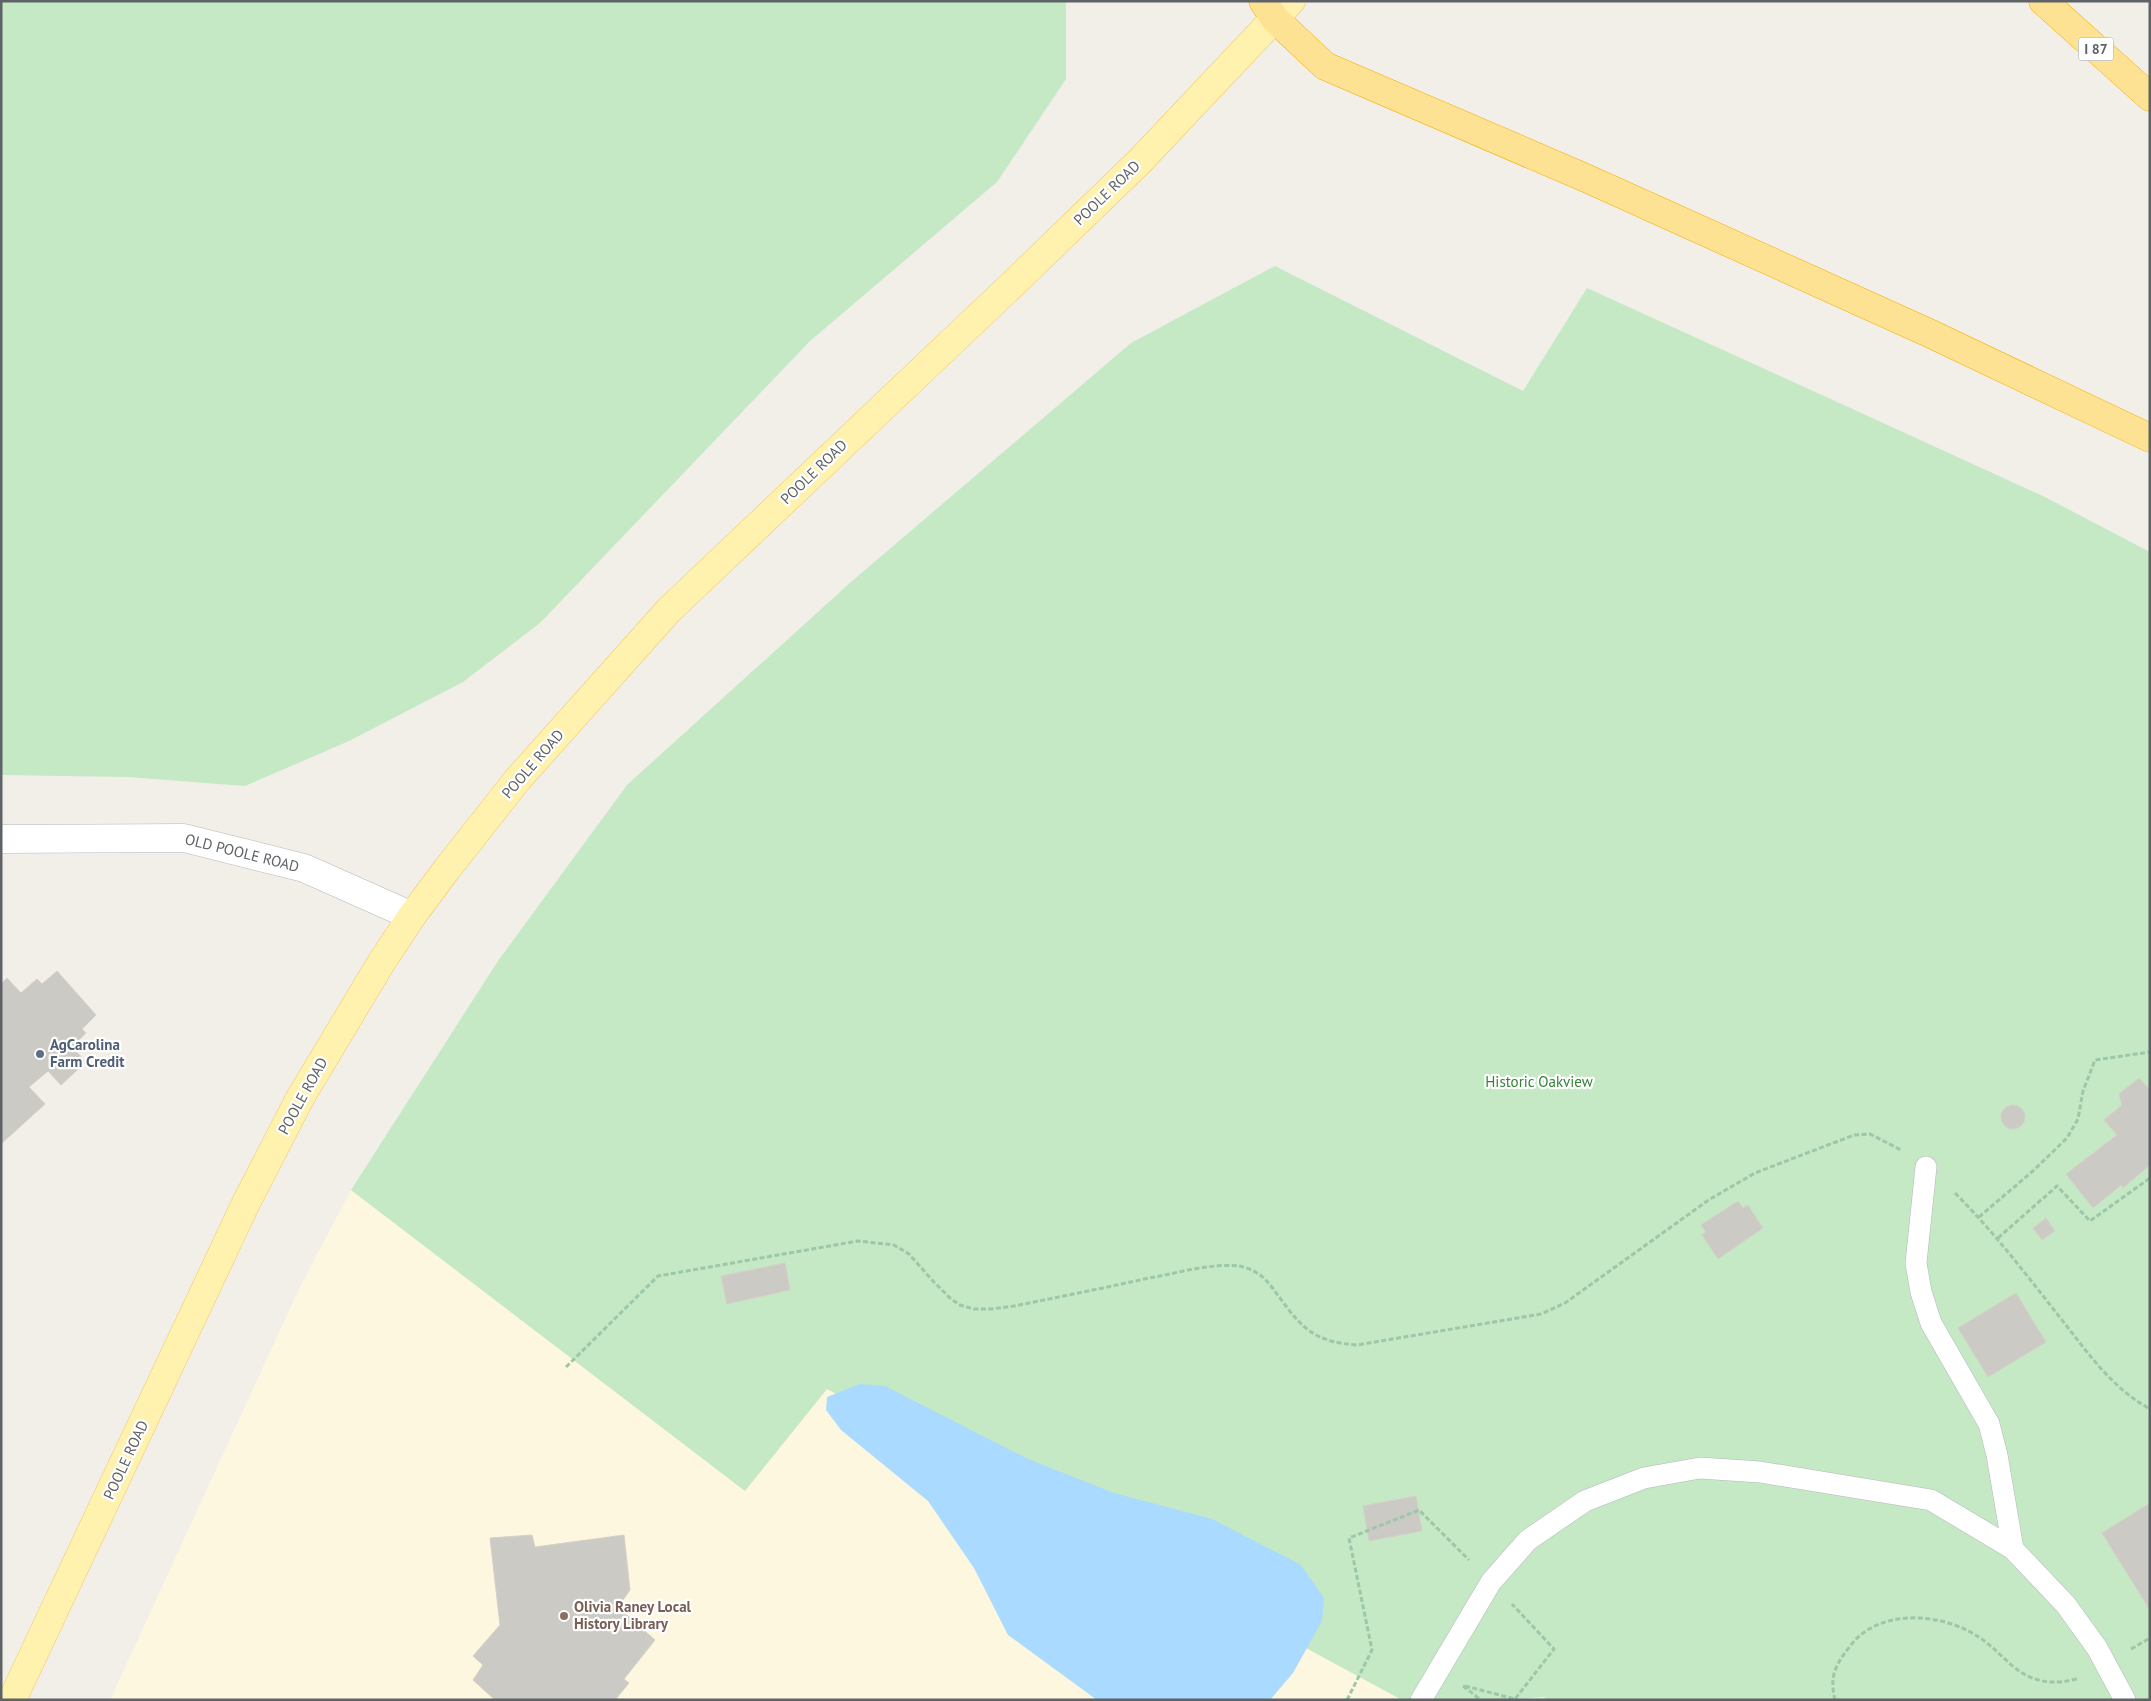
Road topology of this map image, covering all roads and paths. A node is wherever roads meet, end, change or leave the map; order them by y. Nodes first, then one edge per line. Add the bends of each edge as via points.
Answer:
1 (2043, 1) edge
2 (1276, 7) edge
3 (2150, 97) edge
4 (2150, 438) edge
5 (1, 838) edge
6 (412, 916) junction
7 (2150, 1052) edge
8 (1926, 1167) junction
9 (2150, 1178) edge
10 (1979, 1217) junction
11 (1998, 1238) junction
12 (566, 1367) dead end
13 (2150, 1409) edge
14 (2013, 1549) junction
15 (2150, 1638) edge
16 (2124, 1654) dead end
17 (2087, 1675) dead end
18 (12, 1700) edge
19 (1421, 1700) edge
20 (1834, 1700) edge
21 (2125, 1700) edge

1 - 3 highway, I 87
2 - 4 highway via 1325,66 1597,183 1929,333
2 - 6 main road, POOLE ROAD via 1133,168 669,610 518,779
5 - 6 street, OLD POOLE ROAD via 184,838 304,868
6 - 18 main road, POOLE ROAD via 300,1098 246,1203
7 - 10 path via 2095,1060 2083,1092 2078,1118 2067,1138
8 - 10 path
8 - 12 path via 1898,1147 1870,1134 1840,1139 1755,1173 1710,1198 1565,1303 1541,1314 1357,1345 1322,1339 1306,1330 1266,1279 1240,1266 1183,1272 991,1310 974,1309 951,1299 909,1254 894,1246 858,1241 658,1276
8 - 14 lane via 1916,1263 1921,1292 1931,1323 1989,1424
9 - 11 path via 2090,1220 2057,1186
10 - 11 path
11 - 13 path via 2108,1378
14 - 19 lane via 1931,1500 1760,1472 1700,1468 1644,1478 1585,1501 1528,1540 1491,1582
14 - 21 lane via 2066,1605 2097,1648
15 - 16 path
17 - 20 path via 2068,1682 2046,1682 2024,1674 1979,1637 1960,1626 1906,1618 1874,1627 1854,1641 1836,1664 1831,1685

